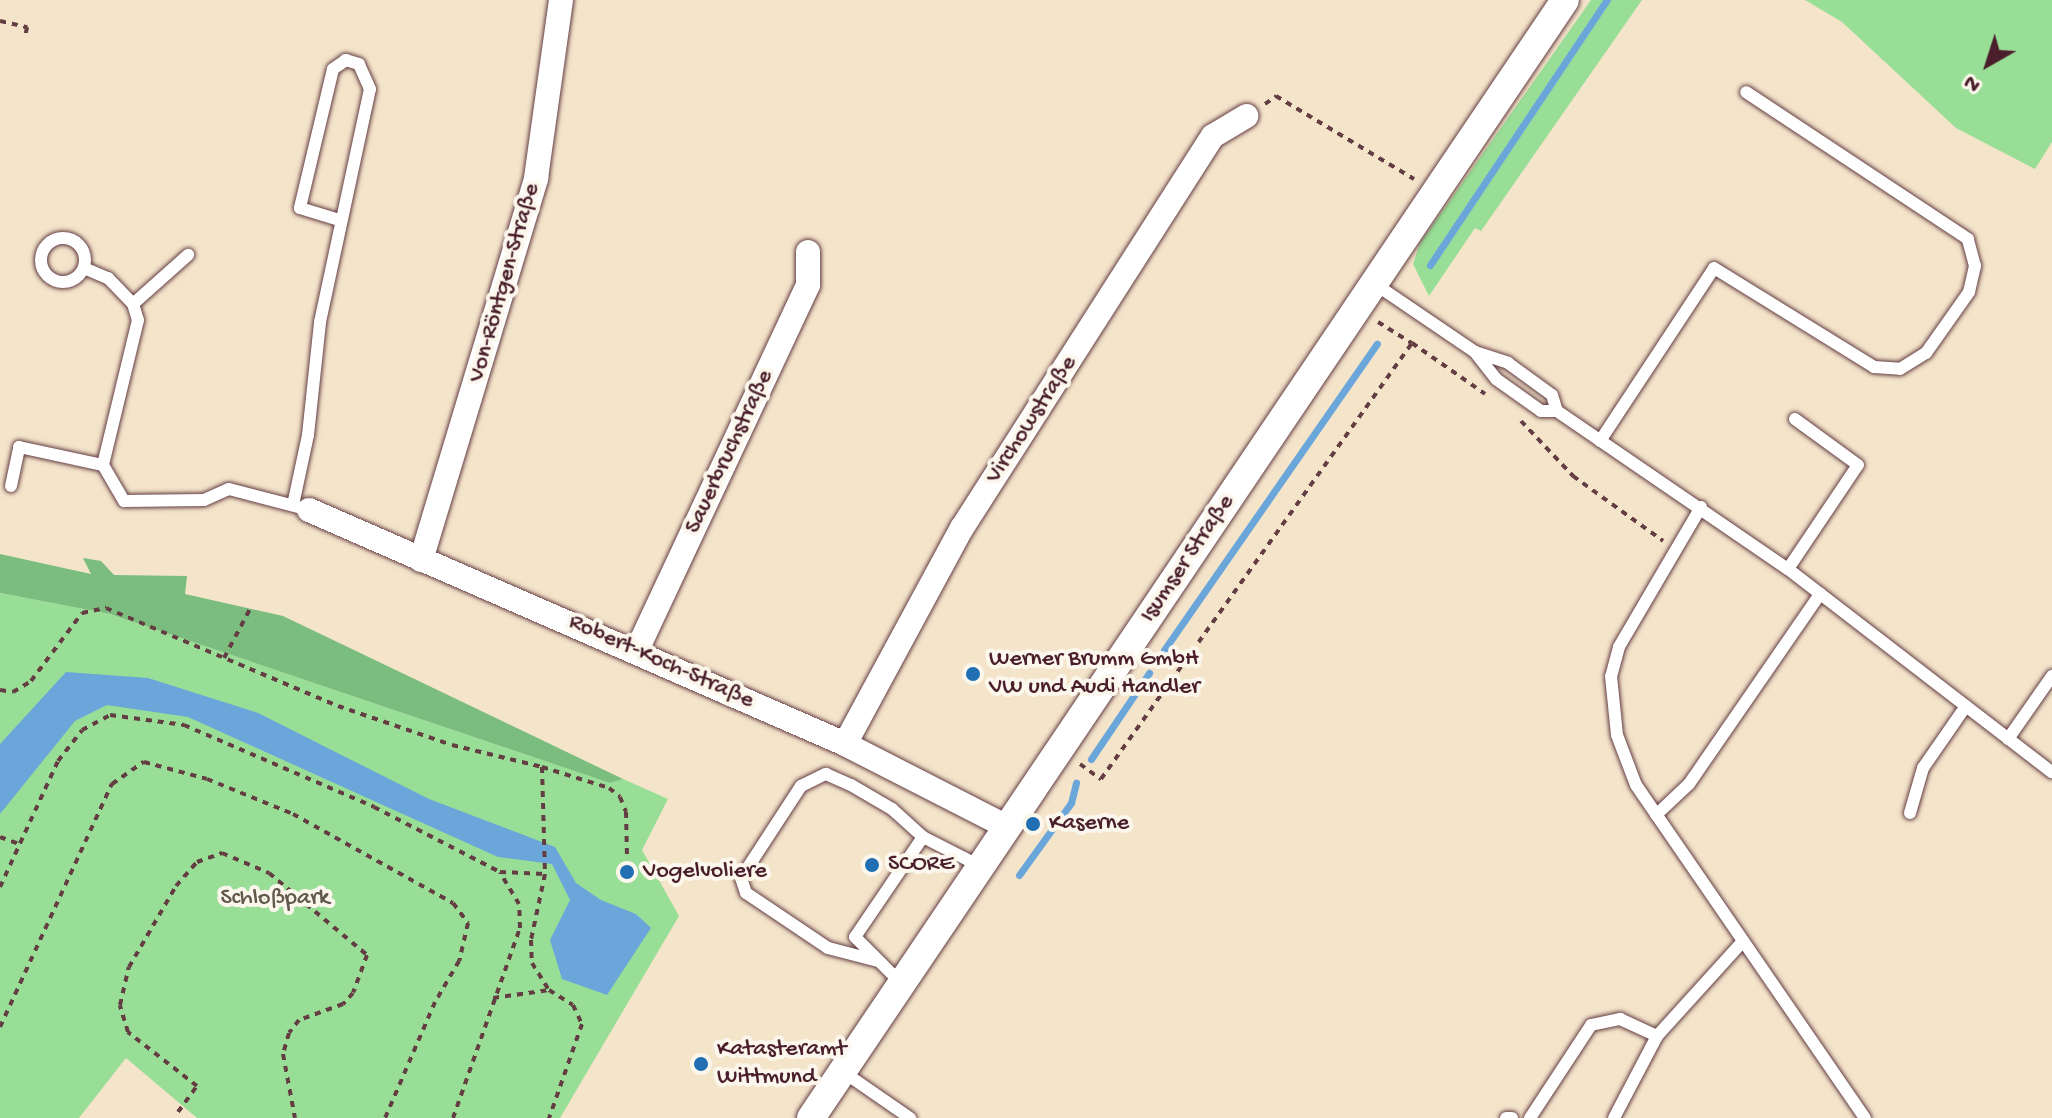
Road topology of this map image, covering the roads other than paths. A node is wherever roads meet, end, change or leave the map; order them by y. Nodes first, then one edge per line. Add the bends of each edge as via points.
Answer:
1 (561, 0) edge
2 (1565, 0) edge
3 (1746, 92) dead end
4 (1246, 116) road end
5 (339, 220) junction
6 (808, 252) dead end
7 (188, 255) dead end
8 (84, 268) dead end
9 (1375, 284) junction
10 (133, 304) junction
11 (1471, 345) junction
12 (1557, 411) junction
13 (1795, 419) dead end
14 (1600, 441) junction
15 (103, 465) junction
16 (11, 486) dead end
17 (1701, 507) junction
18 (301, 508) junction
19 (421, 560) junction
20 (1788, 569) junction
21 (1820, 594) junction
22 (637, 650) junction
23 (2052, 676) edge
24 (1966, 706) junction
25 (2008, 739) junction
26 (845, 744) junction
27 (2052, 772) edge
28 (1910, 813) dead end
29 (1656, 815) junction
30 (1007, 827) junction
31 (923, 837) junction
32 (980, 866) junction
33 (1743, 941) junction
34 (878, 961) junction
35 (901, 983) junction
36 (1657, 1036) junction
37 (842, 1071) junction
38 (811, 1118) edge
39 (910, 1118) edge
40 (1530, 1118) edge
41 (1614, 1118) edge
42 (1865, 1118) edge

1 - 19 street, Von-Röntgen-Straße via 536,178
2 - 9 street, Isumser Straße
3 - 14 lane via 1968,239 1975,266 1969,292 1926,353 1900,369 1874,367 1714,268
4 - 26 street, Virchowstraße via 1213,136 979,502
5 - 5 lane via 370,89 359,64 346,60 333,69 300,208
5 - 18 lane
6 - 22 street, Sauerbruchstraße via 808,285
7 - 10 lane
8 - 10 lane via 108,278
9 - 11 lane
9 - 30 street, Isumser Straße
10 - 15 lane via 138,320
11 - 12 lane via 1508,363 1552,395
11 - 12 lane via 1496,379 1541,411
12 - 14 lane
13 - 20 lane via 1858,465
14 - 17 lane
15 - 16 lane via 19,447
15 - 18 lane via 124,501 204,500 229,489
17 - 20 lane
17 - 29 lane via 1626,634 1611,676 1611,703 1624,759
18 - 19 street, Robert-Koch-Straße
19 - 22 street, Robert-Koch-Straße
20 - 21 lane
21 - 24 lane
21 - 29 lane via 1689,784
22 - 26 street, Robert-Koch-Straße
23 - 25 lane
24 - 25 lane
24 - 28 lane via 1923,768
25 - 27 lane
26 - 30 street, Robert-Koch-Straße
29 - 33 lane
30 - 32 street, Isumser Straße
31 - 32 lane
31 - 34 lane via 855,937
31 - 34 lane via 892,809 826,774 801,786 741,878 746,893 828,948
32 - 35 street, Isumser Straße
33 - 36 lane
33 - 42 lane
34 - 35 lane
35 - 37 street, Isumser Straße
36 - 40 lane via 1620,1019 1591,1025
36 - 41 lane
37 - 38 street, Isumser Straße
37 - 39 lane

